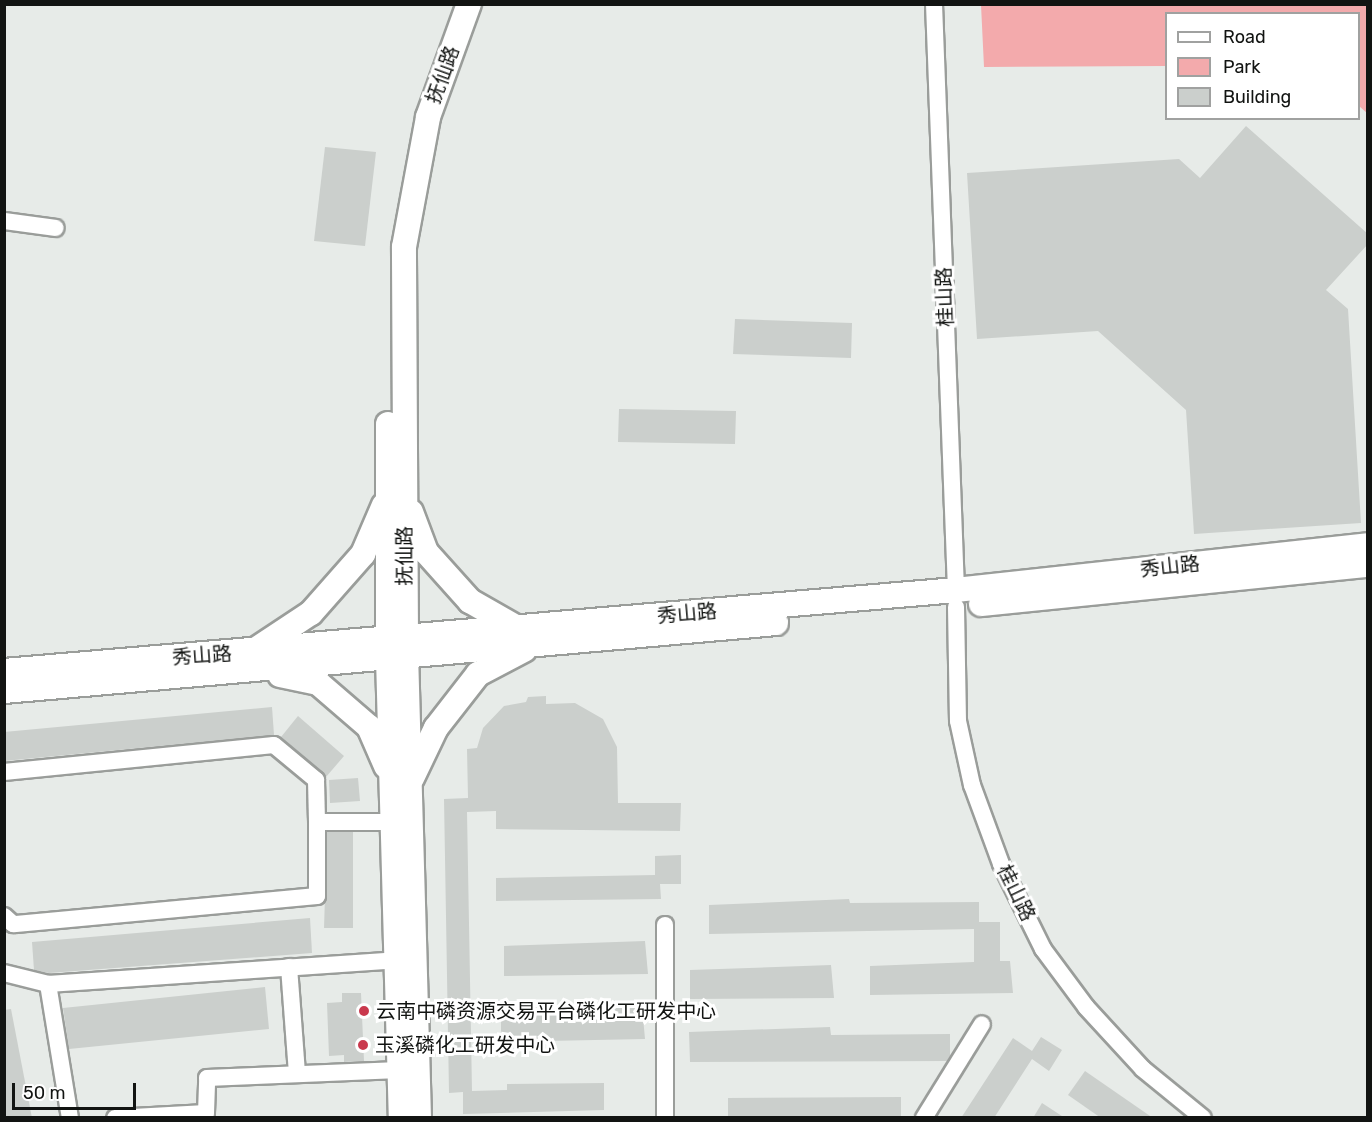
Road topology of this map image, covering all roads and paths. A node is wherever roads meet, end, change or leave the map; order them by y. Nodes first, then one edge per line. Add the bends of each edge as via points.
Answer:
1 (453, 4) edge
2 (469, 4) edge
3 (934, 4) edge
4 (4, 220) edge
5 (56, 228) dead end
6 (396, 496) junction
7 (1368, 545) edge
8 (1368, 565) edge
9 (956, 599) junction
10 (526, 637) junction
11 (397, 648) junction
12 (255, 661) junction
13 (4, 671) edge
14 (4, 691) edge
15 (4, 772) edge
16 (400, 780) junction
17 (317, 822) junction
18 (392, 822) junction
19 (4, 916) edge
20 (665, 925) dead end
21 (396, 960) junction
22 (289, 967) junction
23 (4, 973) edge
24 (48, 984) junction
25 (982, 1024) dead end
26 (399, 1070) junction
27 (297, 1074) junction
28 (70, 1118) edge
29 (115, 1118) edge
30 (400, 1118) edge
31 (419, 1118) edge
32 (665, 1118) edge
33 (924, 1118) edge
34 (1203, 1118) edge

1 - 6 street, 抚仙路 via 414,113 389,245
2 - 6 street, 抚仙路 via 428,117 404,247
3 - 9 street, 桂山路
4 - 5 street
6 - 10 street via 426,552 470,601
6 - 11 street, 抚仙路
6 - 12 street via 363,554 311,613
7 - 9 street, 秀山路
8 - 9 street, 秀山路
9 - 10 street, 秀山路
9 - 34 street, 桂山路 via 958,721 972,785 1001,864 1043,949 1086,1007 1143,1069
10 - 11 street, 秀山路
10 - 16 street via 478,674
11 - 12 street, 秀山路
11 - 16 street, 抚仙路
12 - 13 street, 秀山路
12 - 14 street, 秀山路
12 - 16 street via 318,683 369,727
15 - 17 street via 274,745 316,780
16 - 18 street, 抚仙路
16 - 31 street, 抚仙路
17 - 18 street
17 - 19 street via 317,896 13,924
18 - 21 street, 抚仙路
20 - 32 street
21 - 22 street
21 - 26 street, 抚仙路
22 - 24 street
22 - 27 street
23 - 24 street
24 - 28 street
25 - 33 street
26 - 27 street
26 - 30 street, 抚仙路
27 - 29 street via 207,1078 207,1113

